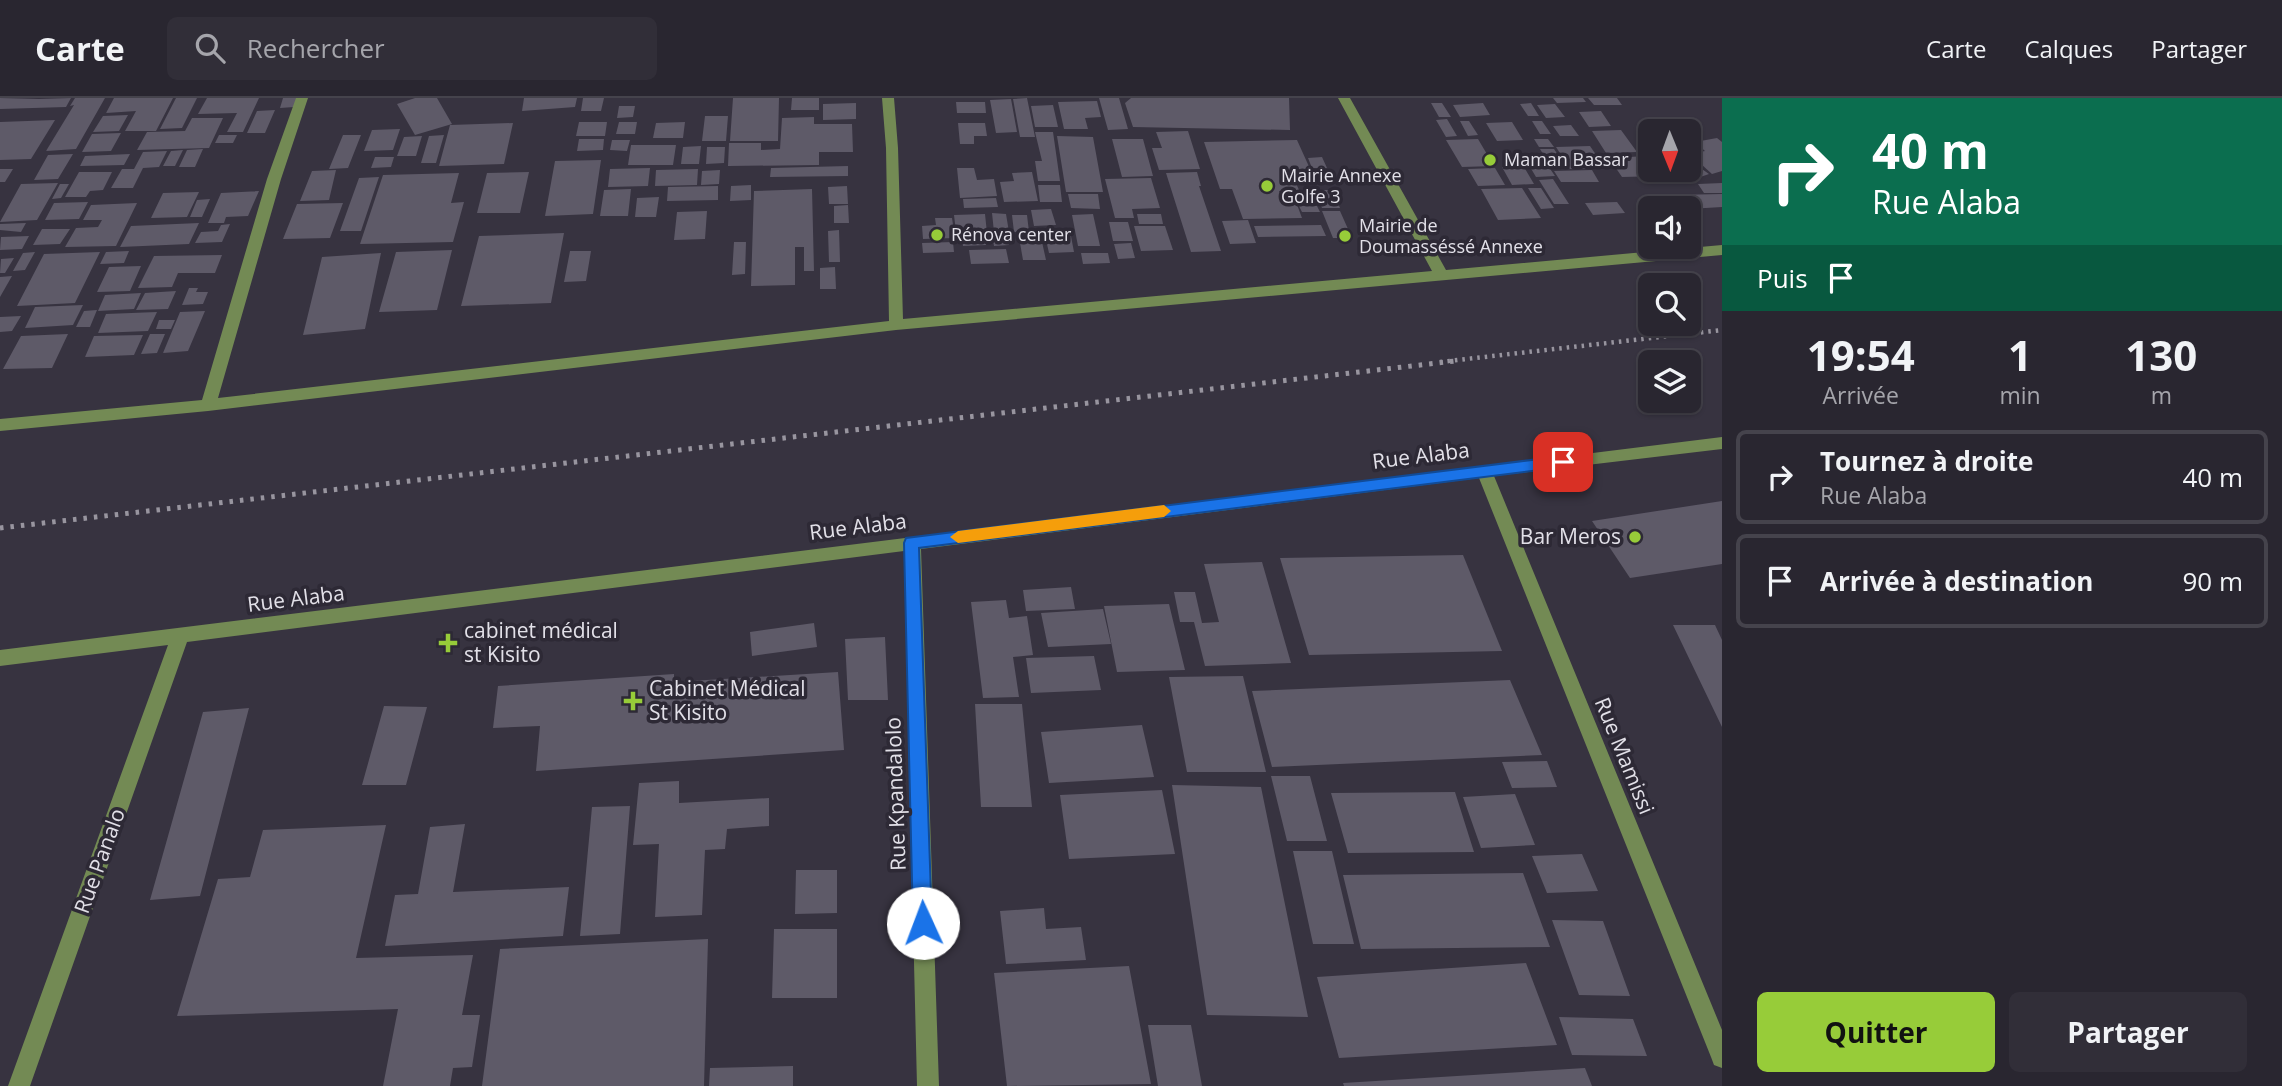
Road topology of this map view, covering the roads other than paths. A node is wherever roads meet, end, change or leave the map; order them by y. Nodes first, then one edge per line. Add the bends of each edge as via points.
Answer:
1 (302, 98) edge
2 (888, 98) edge
3 (1344, 98) edge
4 (1722, 250) edge
5 (1442, 276) junction
6 (896, 325) junction
7 (208, 405) junction
8 (0, 425) edge
9 (1722, 443) edge
10 (1484, 471) junction
11 (912, 543) junction
12 (180, 637) junction
13 (0, 658) edge
14 (1722, 1057) edge
15 (19, 1086) edge
16 (928, 1086) edge

1 - 7 street
2 - 6 street
3 - 5 street
4 - 5 street
5 - 6 street
6 - 7 street
7 - 8 street
9 - 10 street, Rue Alaba
10 - 11 street, Rue Alaba
10 - 14 street, Rue Mamissi
11 - 12 street, Rue Alaba
11 - 16 street, Rue Kpandalolo
12 - 13 street, Rue Alaba
12 - 15 street, Rue Panalo

